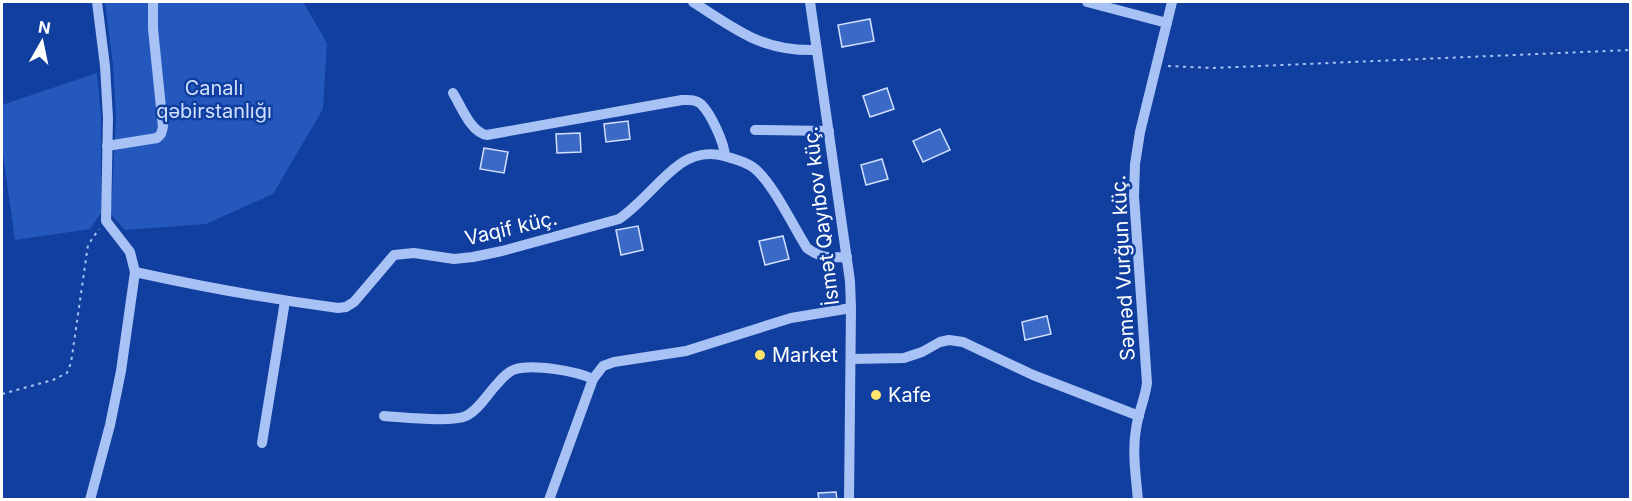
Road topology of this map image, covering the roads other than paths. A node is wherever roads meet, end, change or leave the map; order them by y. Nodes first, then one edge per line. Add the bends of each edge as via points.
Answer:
1 (97, 2) edge
2 (153, 2) edge
3 (693, 2) edge
4 (810, 2) edge
5 (1088, 2) edge
6 (1172, 2) edge
7 (1167, 23) junction
8 (818, 50) junction
9 (453, 93) dead end
10 (755, 130) dead end
11 (829, 131) junction
12 (107, 146) junction
13 (725, 156) junction
14 (847, 257) junction
15 (135, 272) junction
16 (285, 301) junction
17 (851, 308) junction
18 (851, 359) junction
19 (593, 379) junction
20 (384, 416) dead end
21 (1139, 416) junction
22 (262, 443) dead end
23 (90, 500) edge
24 (549, 500) edge
25 (849, 500) edge
26 (1138, 500) edge

1 - 12 street via 105,66
2 - 12 street via 161,134 157,138
3 - 8 street via 759,42 782,49
4 - 8 street, İsmət Qayıbov küç.
5 - 7 street
6 - 7 street, Səməd Vurğun küç.
7 - 21 street, Səməd Vurğun küç. via 1135,164 1147,383
8 - 11 street, İsmət Qayıbov küç.
9 - 13 street via 481,135 694,100 702,105 722,139
10 - 11 street
11 - 14 street, İsmət Qayıbov küç.
12 - 15 street via 106,221 130,252
13 - 14 street, Vaqif küç. via 740,160 765,179 807,248 827,259
13 - 16 street, Vaqif küç. via 689,159 619,219 473,257 394,255 346,307
14 - 17 street, İsmət Qayıbov küç.
15 - 16 street, Vaqif küç.
15 - 23 street via 121,371
16 - 22 street
17 - 18 street, İsmət Qayıbov küç.
17 - 19 street via 791,318 686,351 614,362 603,366
18 - 21 street via 904,358 940,342 963,342 1033,375
18 - 25 street, İsmət Qayıbov küç.
19 - 20 street via 563,370 518,369 509,372 465,417
19 - 24 street
21 - 26 street, Səməd Vurğun küç. via 1135,454

